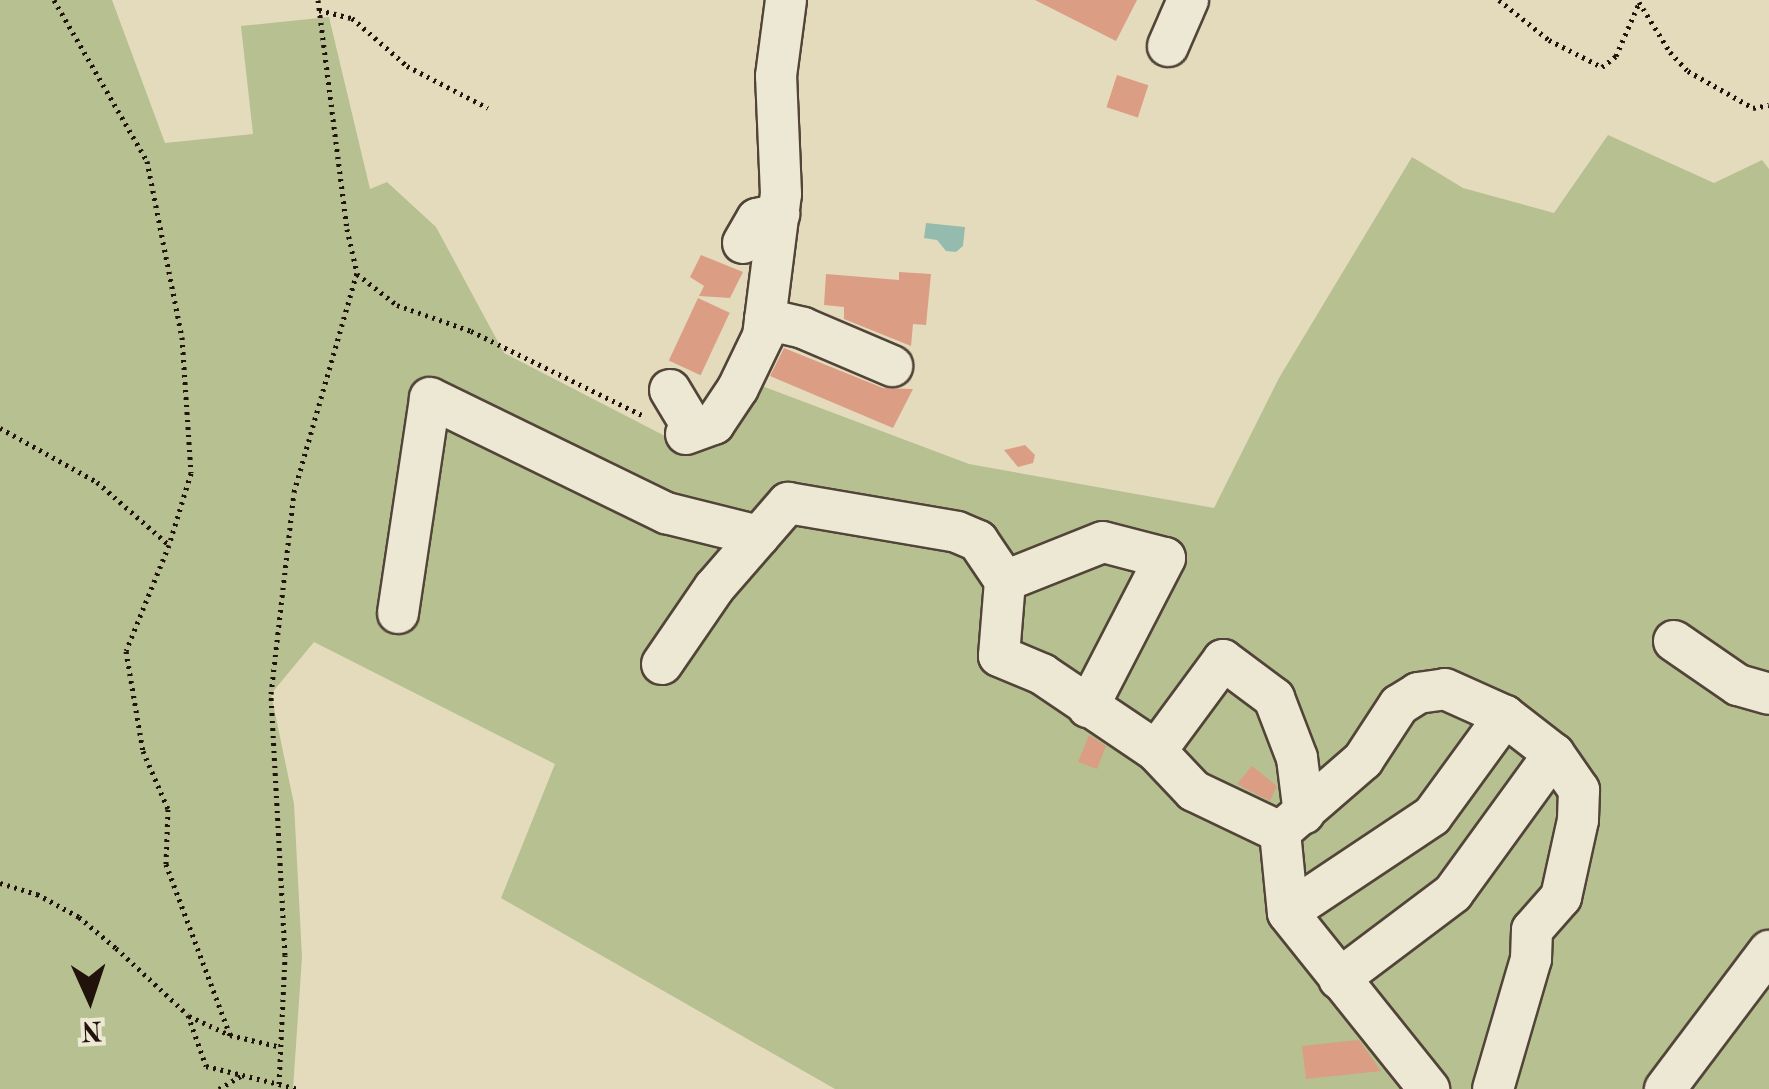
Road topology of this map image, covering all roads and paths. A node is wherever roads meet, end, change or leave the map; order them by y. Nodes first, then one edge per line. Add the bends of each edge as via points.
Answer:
1 (54, 0) edge
2 (318, 0) edge
3 (786, 0) edge
4 (1188, 0) edge
5 (1499, 0) edge
6 (1638, 1) edge
7 (319, 10) junction
8 (1168, 46) dead end
9 (1769, 105) edge
10 (488, 108) dead end
11 (779, 214) junction
12 (743, 242) dead end
13 (357, 273) junction
14 (766, 319) junction
15 (892, 366) dead end
16 (670, 390) dead end
17 (0, 428) edge
18 (690, 432) junction
19 (759, 536) junction
20 (169, 545) junction
21 (1006, 581) junction
22 (398, 613) dead end
23 (1674, 641) dead end
24 (662, 664) dead end
25 (1769, 694) edge
26 (1088, 707) junction
27 (1505, 716) junction
28 (1156, 751) junction
29 (1554, 754) junction
30 (1292, 823) junction
31 (0, 882) edge
32 (1288, 912) junction
33 (1769, 952) edge
34 (1339, 979) junction
35 (188, 1015) junction
36 (230, 1035) junction
37 (280, 1047) junction
38 (242, 1075) junction
39 (279, 1084) junction
40 (219, 1089) edge
41 (298, 1089) edge
42 (1429, 1089) edge
43 (1493, 1089) edge
44 (1665, 1089) edge

1 - 20 path via 147,161 182,337 190,473
2 - 7 path
3 - 11 lane via 776,76 794,164
4 - 8 lane
5 - 6 path via 1549,40 1602,67 1616,56
6 - 9 path via 1688,71 1753,108
7 - 10 path via 352,18 407,66
7 - 13 path
11 - 12 lane via 757,220
11 - 14 lane
13 - 18 path via 397,305 471,331
13 - 37 path via 294,492 271,694 285,955
14 - 15 lane
14 - 18 lane via 738,388 714,424
16 - 18 lane
17 - 20 path via 97,482
19 - 21 lane via 788,503 957,532 978,540
19 - 22 lane via 666,513 430,398
19 - 24 lane
20 - 36 path via 126,651 143,751 168,809 166,864
21 - 26 lane via 999,656 1042,674
21 - 26 lane via 1103,542 1164,558
23 - 25 lane via 1738,686
26 - 28 lane
27 - 29 lane
27 - 30 lane via 1446,689 1418,693 1399,706 1363,760
27 - 32 lane via 1432,816
28 - 30 lane via 1194,791
28 - 30 lane via 1223,660 1274,698 1296,758
29 - 34 lane via 1452,893
29 - 43 lane via 1578,790 1578,820 1561,898 1532,930 1532,959
30 - 32 lane
31 - 35 path via 79,917
32 - 34 lane
33 - 44 lane
34 - 42 lane
35 - 36 path
35 - 38 path via 206,1066
36 - 37 path
37 - 39 path
38 - 39 path
38 - 40 path
39 - 41 path

